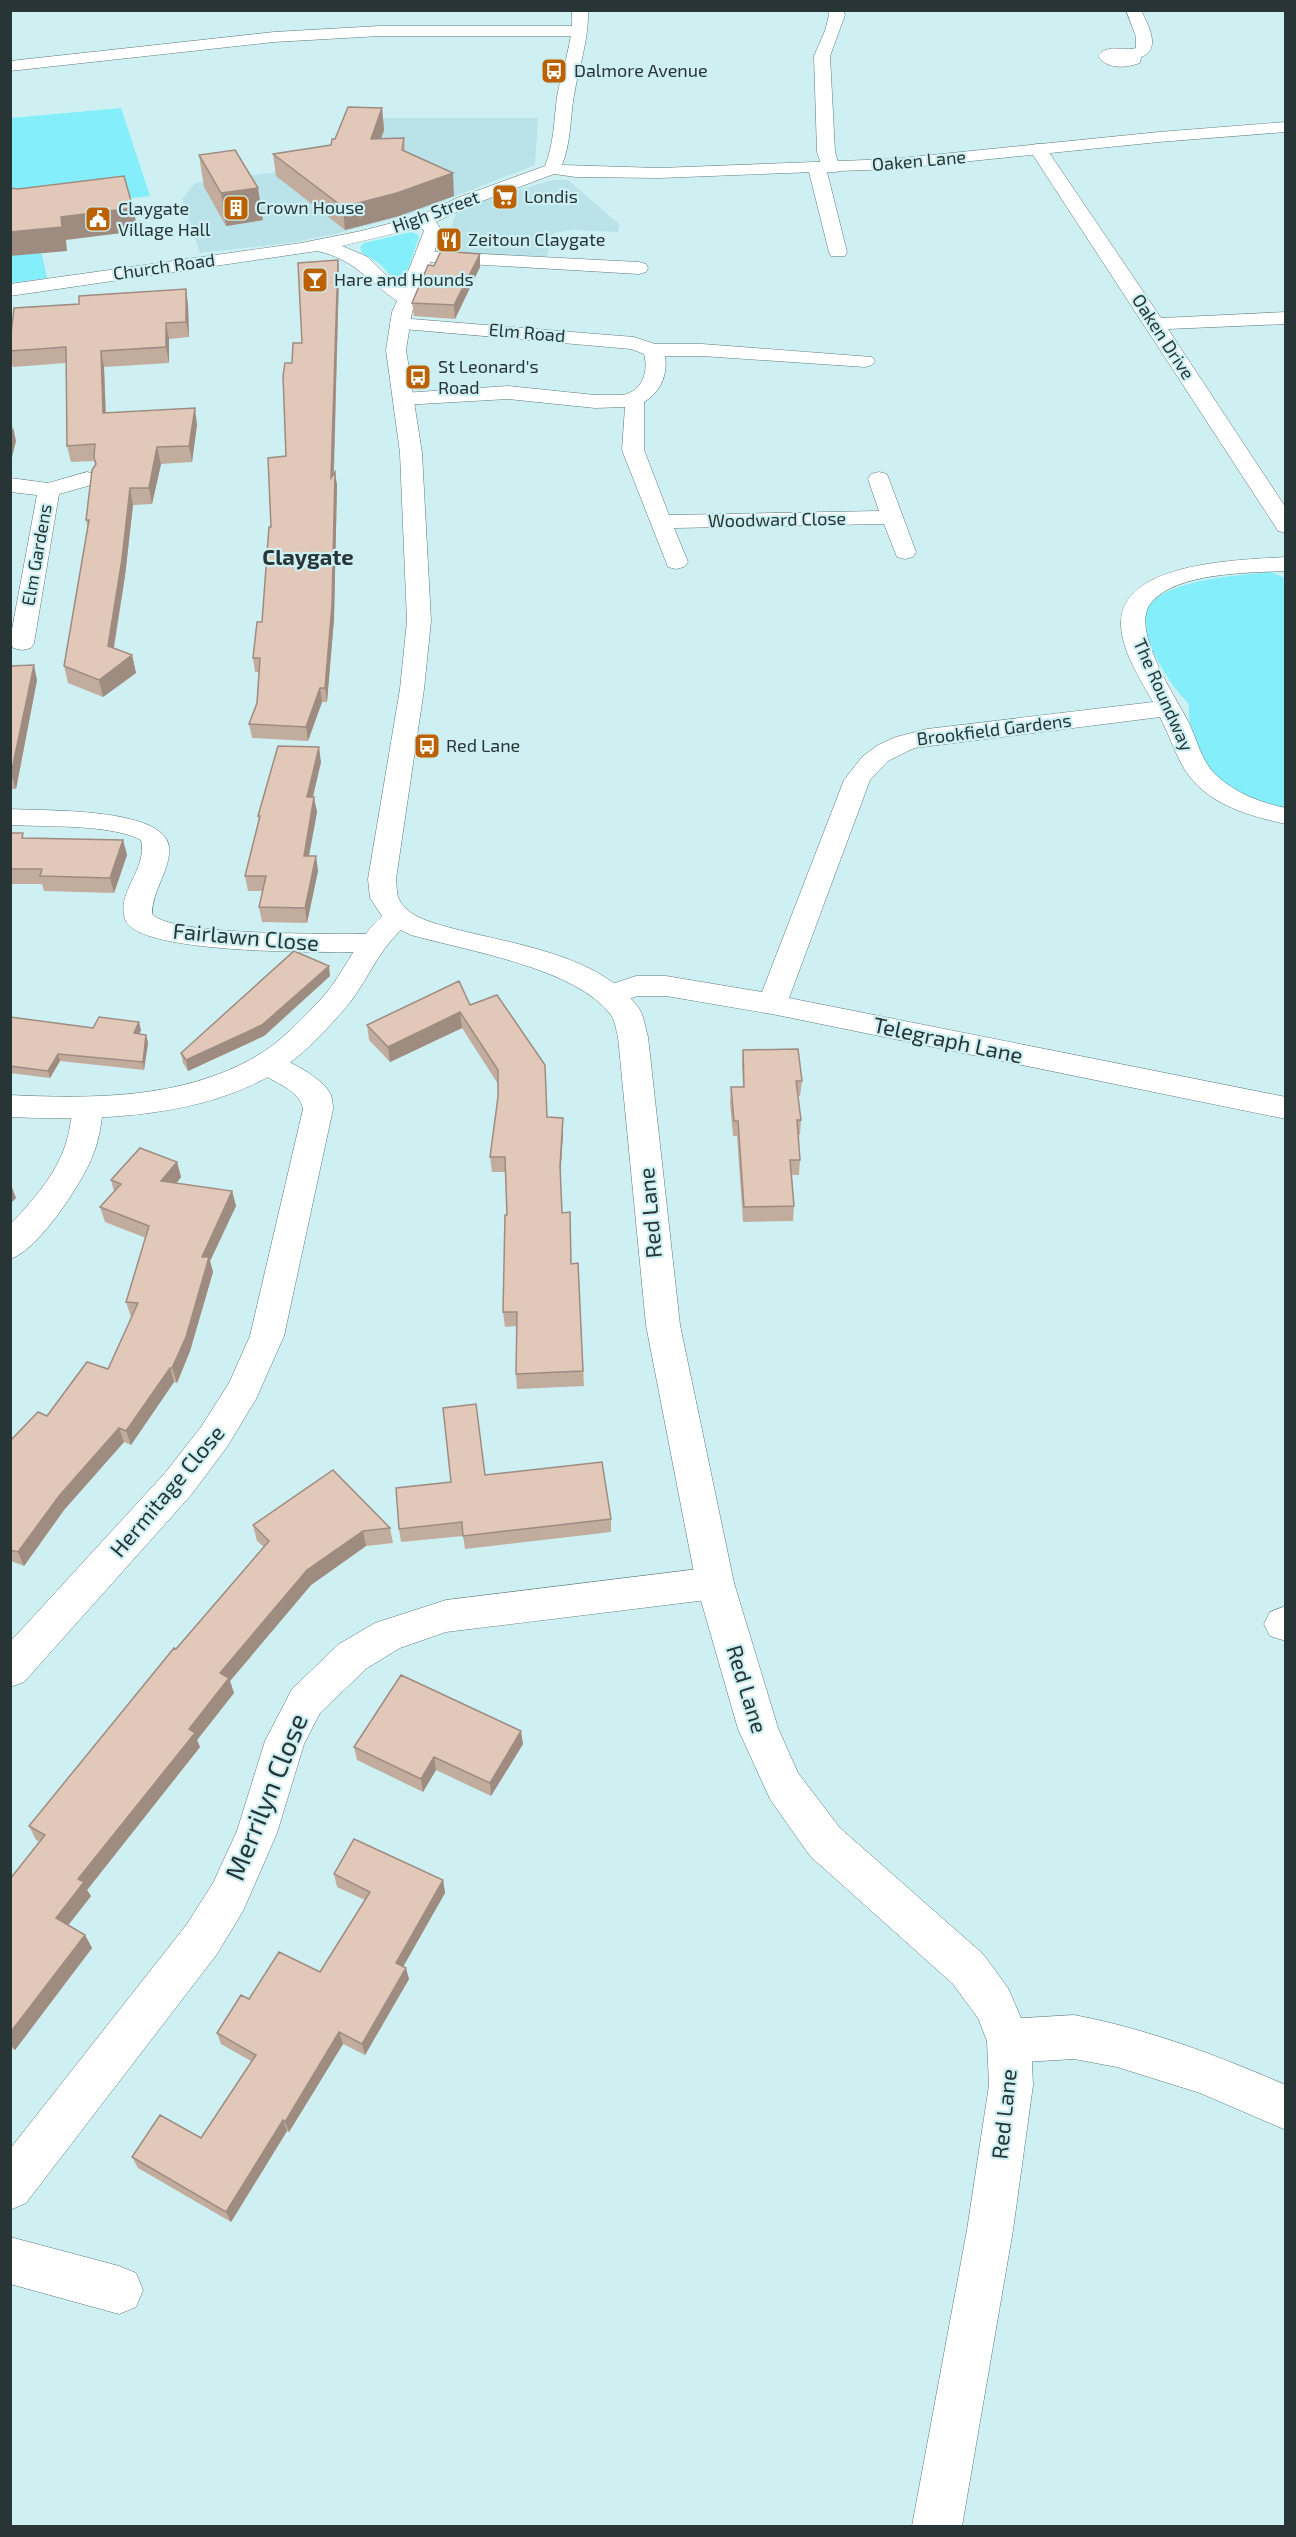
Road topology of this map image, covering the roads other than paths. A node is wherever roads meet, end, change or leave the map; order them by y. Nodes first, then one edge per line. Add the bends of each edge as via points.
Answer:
1 (441, 10) edge
2 (580, 10) edge
3 (835, 10) edge
4 (1133, 10) edge
5 (437, 31) junction
6 (579, 31) junction
7 (1132, 55) dead end
8 (10, 66) edge
9 (1286, 127) edge
10 (1038, 149) junction
11 (824, 168) junction
12 (552, 169) junction
13 (425, 220) junction
14 (830, 245) dead end
15 (317, 246) junction
16 (424, 257) junction
17 (639, 268) dead end
18 (10, 290) edge
19 (407, 299) junction
20 (1286, 318) edge
21 (399, 324) junction
22 (1155, 324) junction
23 (653, 350) junction
24 (865, 361) dead end
25 (403, 399) junction
26 (633, 399) junction
27 (87, 479) dead end
28 (879, 479) dead end
29 (10, 485) edge
30 (49, 490) junction
31 (892, 517) junction
32 (662, 522) junction
33 (1286, 526) edge
34 (905, 552) dead end
35 (676, 562) dead end
36 (1286, 564) edge
37 (18, 619) edge
38 (22, 643) dead end
39 (1169, 708) junction
40 (1286, 816) edge
41 (10, 817) edge
42 (386, 930) junction
43 (610, 995) junction
44 (772, 1004) junction
45 (268, 1064) junction
46 (10, 1106) edge
47 (1286, 1108) edge
48 (88, 1109) junction
49 (10, 1247) edge
50 (715, 1583) junction
51 (10, 1670) edge
52 (1009, 2041) junction
53 (1286, 2108) edge
54 (10, 2187) edge
55 (10, 2260) edge
56 (119, 2290) dead end
57 (938, 2526) edge

1 - 5 street
2 - 6 street
3 - 11 street via 833,31 822,56
4 - 7 street via 1145,34 1145,44
5 - 6 street
5 - 8 street via 273,37
6 - 12 street
9 - 10 street, Oaken Lane
10 - 11 street, Oaken Lane
10 - 22 street, Oaken Drive
11 - 12 street, Oaken Lane via 639,173
11 - 14 street
12 - 13 street, High Street
13 - 15 street, High Street
13 - 16 street via 433,231
15 - 18 street, Church Road
15 - 19 street via 361,261
16 - 17 street
16 - 19 street
19 - 21 street
20 - 22 street
21 - 23 street, Elm Road via 634,343
21 - 25 street via 396,350
22 - 33 street, Oaken Drive
23 - 24 street, Elm Road via 679,348
23 - 26 street via 658,360 656,372 643,394
25 - 26 street via 523,393
25 - 42 street via 411,453 418,621 412,689 382,879
26 - 32 street via 633,450
27 - 30 street, Elm Gardens
28 - 31 street
29 - 30 street, Elm Gardens
30 - 37 street, Elm Gardens
31 - 32 street, Woodward Close
31 - 34 street
32 - 35 street
36 - 39 street, The Roundway via 1175,579 1140,600 1132,621 1138,648
37 - 38 street, Elm Gardens
39 - 40 street, The Roundway via 1193,763 1206,781 1251,806
39 - 44 street, Brookfield Gardens via 927,737 897,743 867,764 857,780
41 - 42 street, Fairlawn Close via 133,826 150,834 156,845 154,863 136,912 140,921 172,934 252,941
42 - 43 street, Red Lane via 421,929 560,966 592,981
42 - 45 street via 334,1003
43 - 44 street, Telegraph Lane via 653,984
43 - 50 street, Red Lane via 626,1012 633,1037 663,1325
44 - 47 street, Telegraph Lane
45 - 48 street via 210,1088 148,1102
45 - 51 street, Hermitage Close via 305,1086 316,1096 318,1109 267,1336 254,1368 214,1437 178,1484
46 - 48 street
48 - 49 street via 82,1142 70,1170 47,1205
50 - 52 street, Red Lane via 758,1729 784,1786 825,1842 968,1970 993,2003
50 - 54 street, Merrilyn Close via 446,1616 388,1635 353,1656 306,1701 285,1741 257,1833 228,1897 202,1939
52 - 53 street via 1074,2037 1117,2045 1203,2072
52 - 57 street, Red Lane via 1011,2085 992,2219
55 - 56 street

